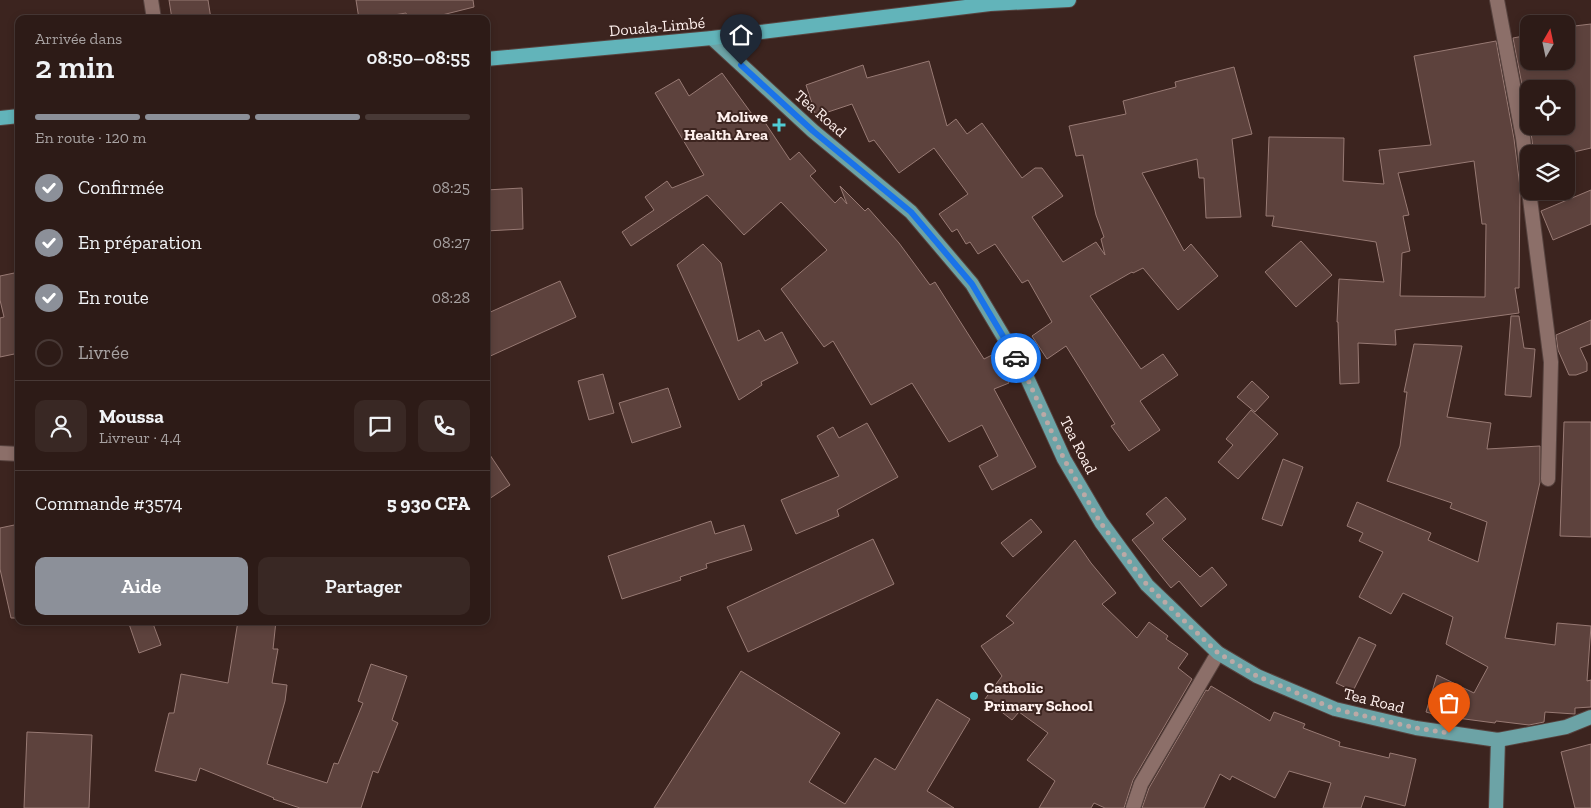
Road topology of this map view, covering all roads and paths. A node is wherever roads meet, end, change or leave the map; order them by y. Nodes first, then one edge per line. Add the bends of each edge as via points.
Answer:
1 (151, 0) edge
2 (1069, 0) edge
3 (1497, 0) edge
4 (989, 2) edge
5 (153, 15) edge
6 (712, 38) junction
7 (490, 59) edge
8 (15, 116) edge
9 (0, 118) edge
10 (1524, 145) edge
11 (1531, 200) edge
12 (0, 453) edge
13 (15, 454) edge
14 (1548, 479) dead end
15 (1218, 653) junction
16 (1591, 718) edge
17 (1498, 740) junction
18 (1132, 808) edge
19 (1496, 808) edge

1 - 5 street
2 - 4 highway, Douala-Limbé
3 - 10 street
4 - 6 highway, Douala-Limbé
6 - 7 highway, Douala-Limbé
6 - 15 main road, Tea Road via 813,131 911,212 972,284 1024,371 1064,459 1100,522 1147,585
8 - 9 highway
11 - 14 street via 1551,362
12 - 13 street
15 - 17 main road, Tea Road via 1257,676 1335,709 1416,728
15 - 18 street via 1141,784
16 - 17 main road, Tea Road via 1566,727
17 - 19 main road

